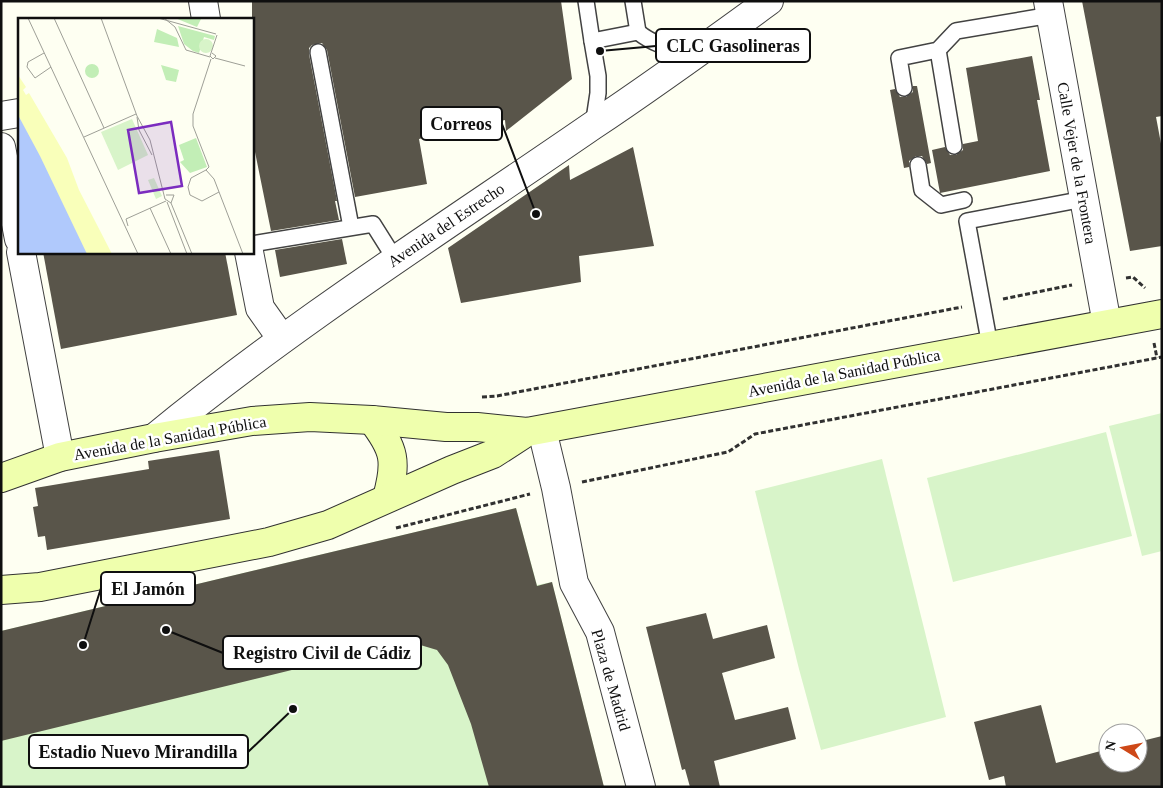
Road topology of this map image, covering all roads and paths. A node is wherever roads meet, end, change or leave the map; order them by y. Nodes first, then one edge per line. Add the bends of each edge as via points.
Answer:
1 (203, 1) edge
2 (586, 1) edge
3 (633, 1) edge
4 (769, 1) edge
5 (1049, 8) edge
6 (206, 18) edge
7 (638, 32) junction
8 (592, 41) junction
9 (938, 50) junction
10 (318, 52) dead end
11 (695, 55) junction
12 (904, 88) dead end
13 (18, 113) edge
14 (1, 116) edge
15 (593, 126) junction
16 (954, 146) dead end
17 (1, 147) edge
18 (918, 166) dead end
19 (1084, 200) junction
20 (968, 221) junction
21 (351, 227) junction
22 (18, 234) edge
23 (254, 244) edge
24 (21, 254) edge
25 (249, 254) edge
26 (395, 259) junction
27 (1080, 284) dead end
28 (982, 303) junction
29 (1162, 314) edge
30 (1107, 324) junction
31 (282, 339) junction
32 (990, 346) junction
33 (1162, 357) edge
34 (1157, 358) dead end
35 (479, 397) dead end
36 (372, 420) junction
37 (535, 431) junction
38 (154, 438) junction
39 (60, 457) junction
40 (1, 478) edge
41 (387, 498) junction
42 (1, 590) edge
43 (641, 787) edge

1 - 6 street
2 - 8 lane
3 - 7 lane
4 - 11 street, Avenida del Estrecho
5 - 9 lane via 956,31
5 - 19 street, Calle Vejer de la Frontera
7 - 8 lane
7 - 11 lane via 664,47
8 - 15 lane via 598,76
9 - 12 lane via 899,58
9 - 16 lane
10 - 21 lane
11 - 15 street, Avenida del Estrecho
13 - 14 street
15 - 26 street, Avenida del Estrecho
17 - 22 street
18 - 20 lane via 922,190 941,205 963,194
19 - 20 lane
19 - 30 street, Calle Vejer de la Frontera
20 - 28 lane
21 - 23 lane
21 - 26 lane via 372,224
24 - 39 street
25 - 31 street via 260,308
26 - 31 street, Avenida del Estrecho
27 - 28 path
28 - 32 lane
28 - 35 path
29 - 30 main road, Avenida de la Sanidad Pública
30 - 32 main road, Avenida de la Sanidad Pública
31 - 38 street, Avenida del Estrecho
32 - 37 main road, Avenida de la Sanidad Pública
33 - 34 path
36 - 37 main road, Avenida de la Sanidad Pública
36 - 38 main road, Avenida de la Sanidad Pública via 310,418 252,421
36 - 41 main road via 385,437 393,457 393,475
37 - 41 main road, Avenida de la Sanidad Pública via 493,454
37 - 43 street, Plaza de Madrid via 556,488 574,583 600,632
38 - 39 main road, Avenida de la Sanidad Pública
39 - 40 main road, Avenida de la Sanidad Pública
41 - 42 main road, Avenida de la Sanidad Pública via 328,525 269,542 40,587

